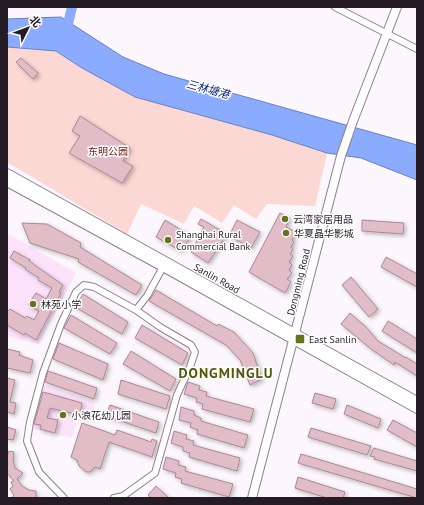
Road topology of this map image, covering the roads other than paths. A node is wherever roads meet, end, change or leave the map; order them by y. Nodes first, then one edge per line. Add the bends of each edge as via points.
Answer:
1 (335, 7) edge
2 (397, 7) edge
3 (387, 33) junction
4 (417, 49) edge
5 (7, 173) edge
6 (7, 182) edge
7 (163, 267) junction
8 (136, 310) junction
9 (294, 336) junction
10 (417, 400) edge
11 (417, 409) edge
12 (64, 498) edge
13 (114, 498) edge
14 (252, 498) edge

1 - 3 street
2 - 3 main road, Dongming Road
3 - 4 street
3 - 9 main road, Dongming Road via 341,156
5 - 9 main road, Sanlin Road
6 - 7 main road, Sanlin Road
7 - 8 street
7 - 9 main road, Sanlin Road
8 - 12 street via 94,287 84,285 76,292 59,331 43,373 27,441 39,472
8 - 13 street via 191,345 195,352 177,395 155,473 122,496
9 - 10 main road, Sanlin Road
9 - 11 main road, Sanlin Road
9 - 14 main road, Dongming Road

